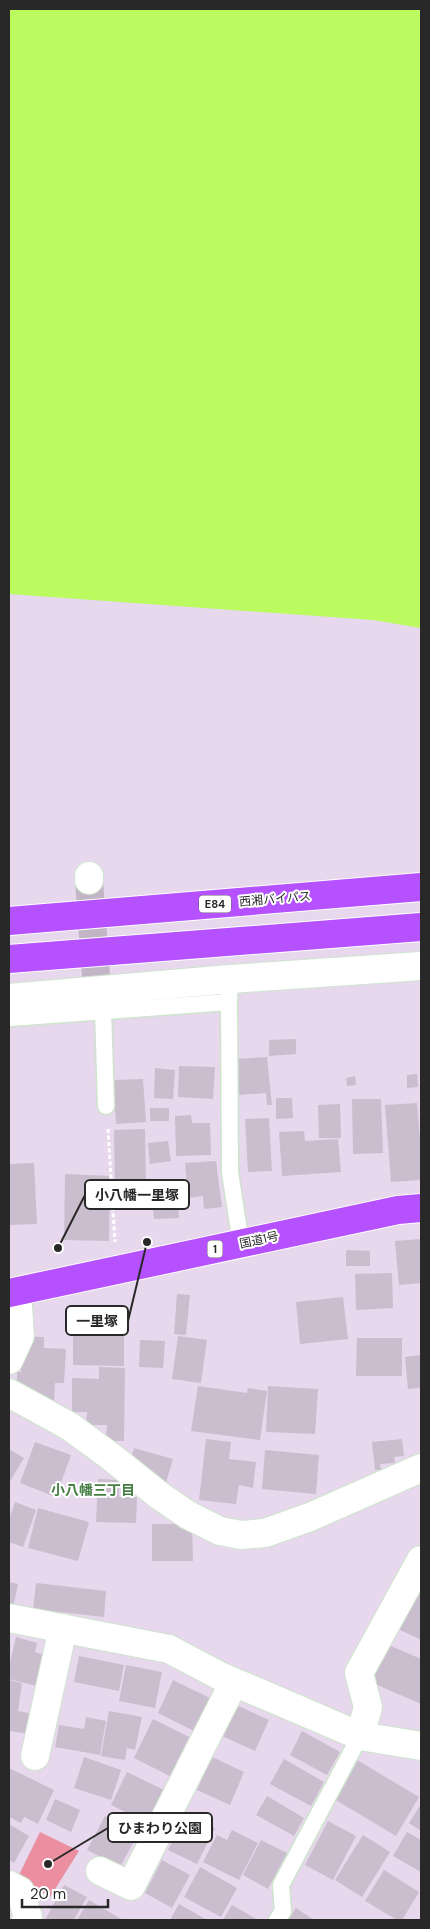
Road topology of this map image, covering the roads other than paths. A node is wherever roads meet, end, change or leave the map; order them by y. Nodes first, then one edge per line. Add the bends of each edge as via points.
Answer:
1 (421, 887) edge
2 (9, 905) edge
3 (162, 908) junction
4 (9, 921) edge
5 (421, 927) edge
6 (9, 959) edge
7 (421, 966) edge
8 (229, 990) junction
9 (99, 992) junction
10 (9, 998) edge
11 (9, 1016) edge
12 (106, 1106) road end
13 (421, 1208) edge
14 (241, 1244) junction
15 (13, 1293) edge
16 (9, 1360) edge
17 (9, 1393) edge
18 (421, 1468) edge
19 (421, 1560) edge
20 (9, 1618) edge
21 (63, 1628) junction
22 (234, 1682) junction
23 (360, 1736) junction
24 (421, 1746) edge
25 (35, 1756) dead end
26 (100, 1871) dead end
27 (9, 1885) edge
28 (26, 1920) edge
29 (277, 1920) edge

1 - 3 highway, 西湘バイパス / E84
2 - 3 highway
3 - 4 highway, 西湘バイパス / E84
5 - 6 highway
7 - 8 street
8 - 9 street
8 - 14 lane via 230,1172
9 - 10 street
9 - 11 lane
9 - 12 lane
13 - 14 highway, 国道1号 / 1 via 398,1210
14 - 15 highway, 国道1号 / 1
15 - 16 street via 20,1336
17 - 18 street via 69,1426 188,1515 220,1530 241,1535 265,1533 310,1517
19 - 23 street via 360,1674 368,1707
20 - 21 street
21 - 22 street via 169,1649
21 - 25 street
22 - 23 street
22 - 26 street via 131,1886
23 - 24 street
23 - 29 lane via 281,1885 283,1911
27 - 28 street via 20,1892 28,1917

